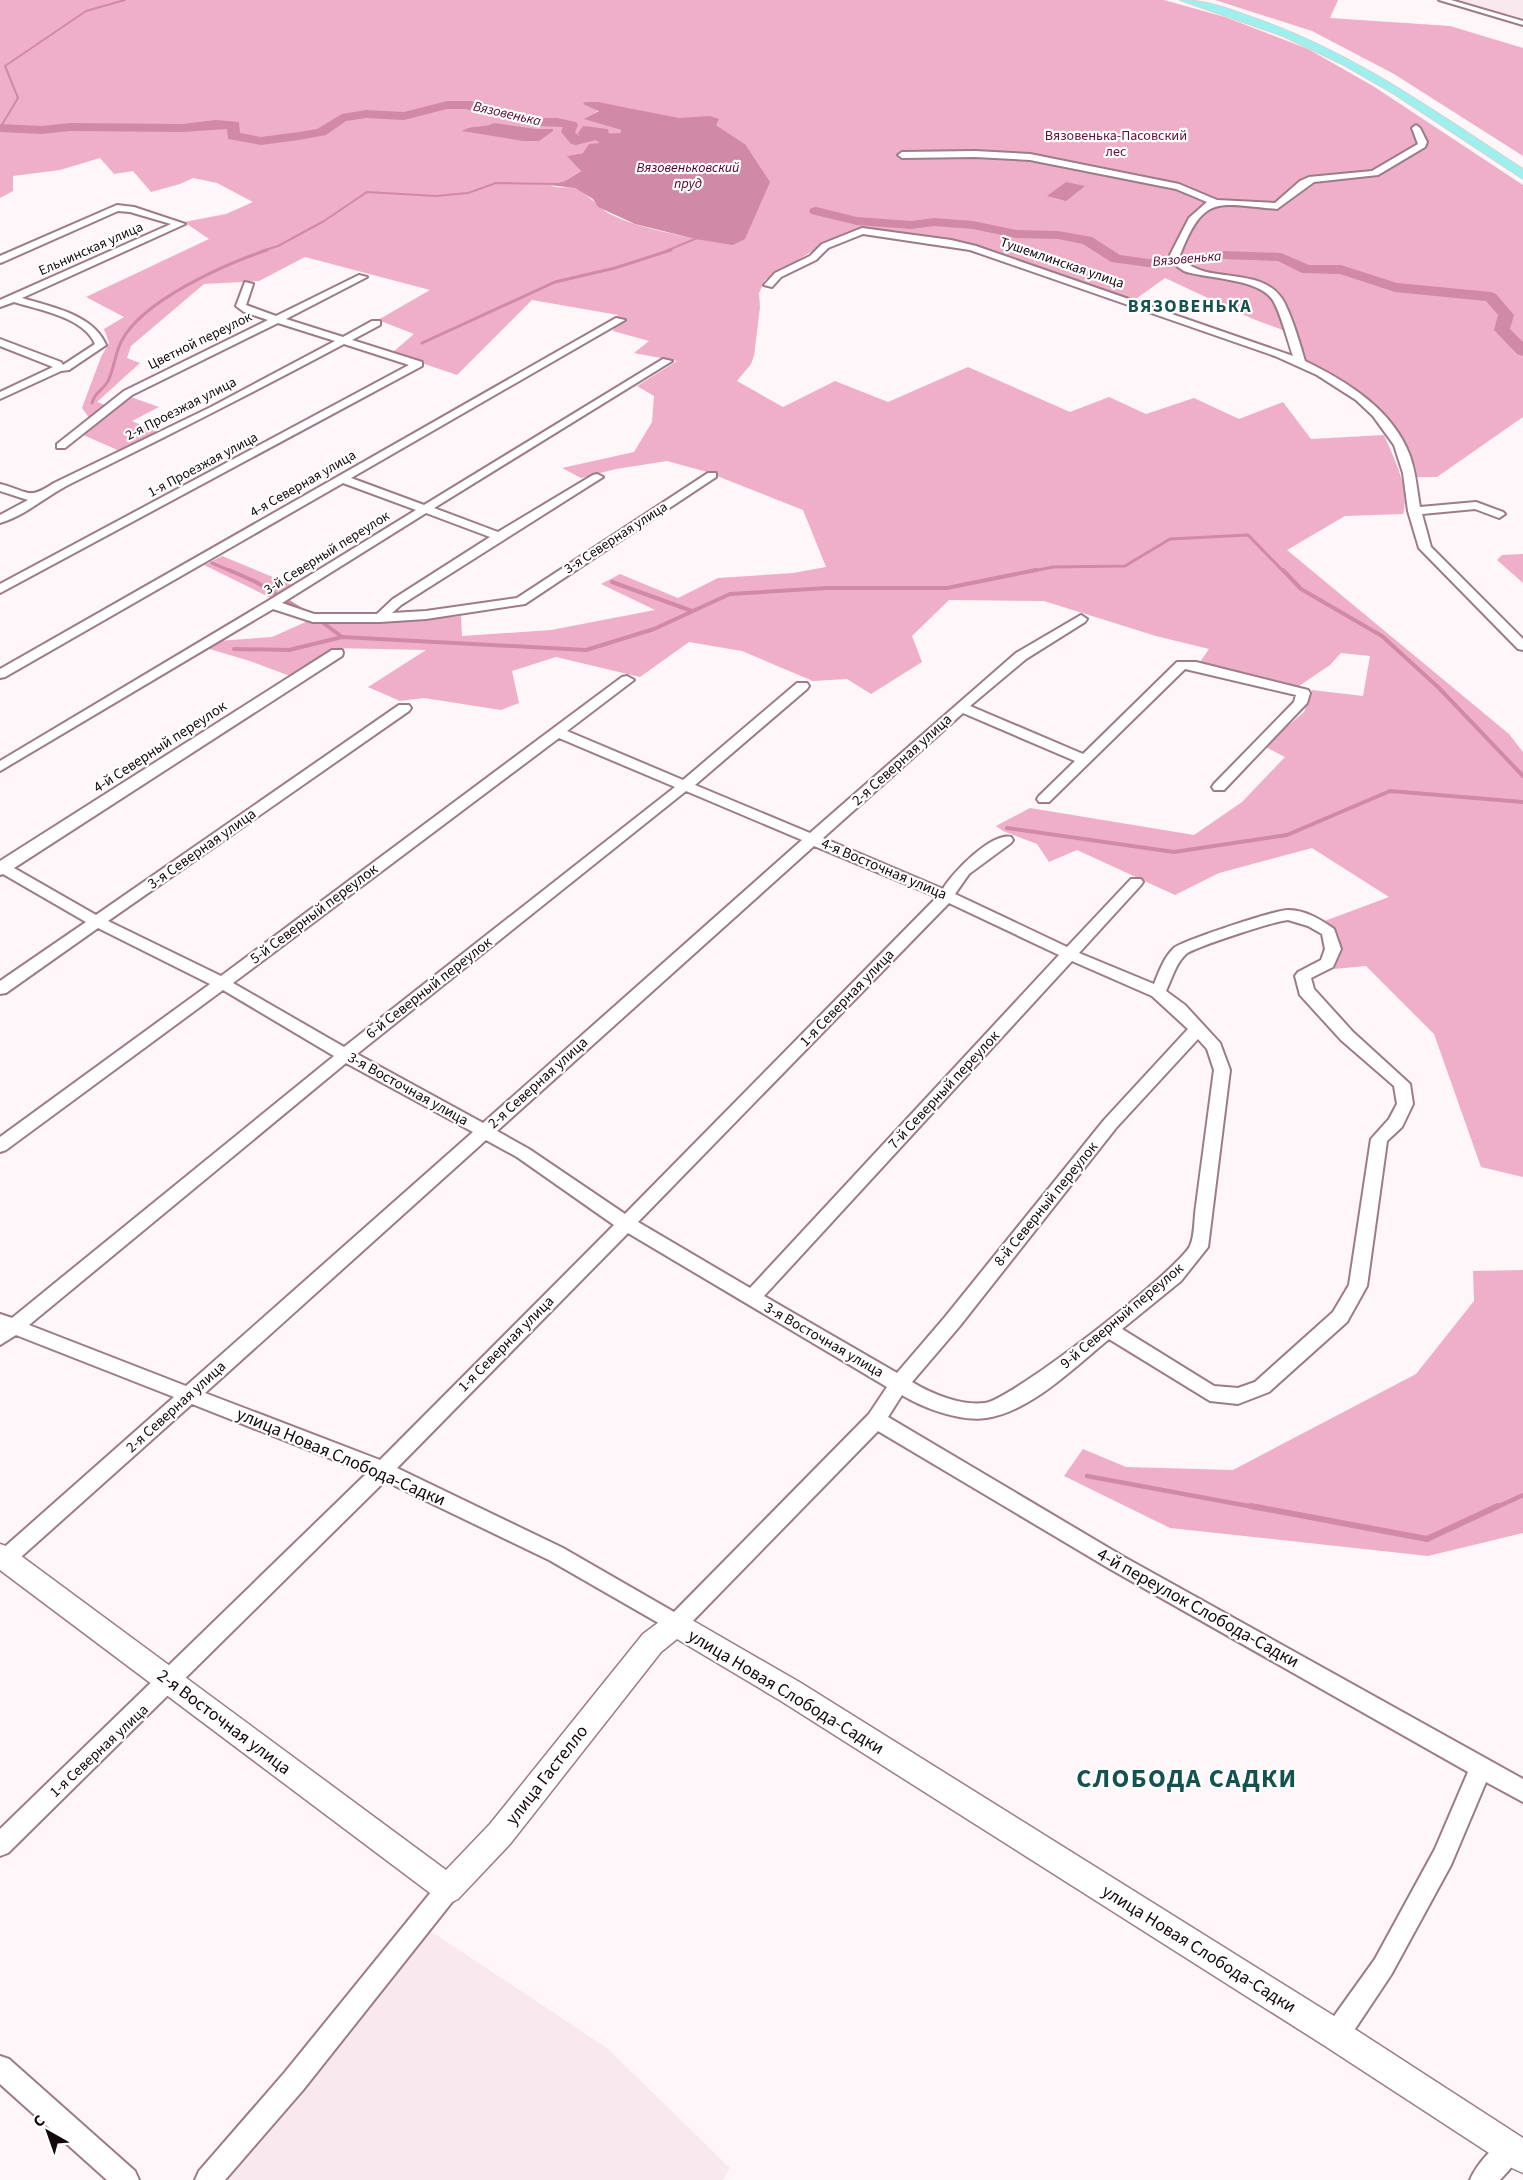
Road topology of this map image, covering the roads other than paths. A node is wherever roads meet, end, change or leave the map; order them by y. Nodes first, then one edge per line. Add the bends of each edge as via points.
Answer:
1 (1186, 0) edge
2 (1201, 0) edge
3 (1443, 0) edge
4 (1523, 23) edge
5 (1416, 128) dead end
6 (902, 155) dead end
7 (1523, 165) edge
8 (1523, 175) edge
9 (1214, 202) junction
10 (0, 260) edge
11 (362, 277) dead end
12 (248, 284) dead end
13 (769, 285) dead end
14 (13, 298) junction
15 (0, 304) edge
16 (277, 320) junction
17 (620, 320) dead end
18 (376, 323) dead end
19 (342, 341) junction
20 (0, 342) edge
21 (667, 361) dead end
22 (1300, 361) junction
23 (59, 368) junction
24 (0, 396) edge
25 (62, 446) dead end
26 (712, 475) dead end
27 (597, 477) dead end
28 (342, 479) junction
29 (0, 487) edge
30 (40, 497) junction
31 (425, 511) junction
32 (1414, 511) junction
33 (1499, 514) dead end
34 (0, 519) edge
35 (499, 536) junction
36 (0, 589) edge
37 (272, 604) junction
38 (380, 618) junction
39 (1081, 619) dead end
40 (1523, 645) edge
41 (338, 653) dead end
42 (0, 674) edge
43 (627, 680) dead end
44 (802, 686) dead end
45 (961, 707) junction
46 (404, 708) dead end
47 (557, 732) junction
48 (1083, 759) junction
49 (0, 767) edge
50 (687, 784) junction
51 (1219, 787) dead end
52 (1044, 799) dead end
53 (814, 839) junction
54 (1006, 840) dead end
55 (1, 868) edge
56 (1136, 882) dead end
57 (947, 896) junction
58 (97, 922) junction
59 (1069, 954) junction
60 (222, 984) junction
61 (0, 988) edge
62 (1158, 992) junction
63 (1198, 1029) junction
64 (345, 1055) junction
65 (484, 1131) junction
66 (0, 1146) edge
67 (626, 1223) junction
68 (751, 1298) junction
69 (4, 1329) edge
70 (1109, 1330) junction
71 (899, 1384) junction
72 (191, 1394) junction
73 (876, 1420) junction
74 (382, 1470) junction
75 (3, 1557) edge
76 (675, 1624) junction
77 (171, 1683) junction
78 (1481, 1766) junction
79 (1523, 1791) edge
80 (0, 1845) edge
81 (447, 1889) junction
82 (1336, 2035) junction
83 (0, 2068) edge
84 (1517, 2153) edge
85 (126, 2180) edge
86 (208, 2180) edge
87 (1483, 2180) edge

1 - 8 main road via 1280,30 1340,58
2 - 7 main road via 1288,28 1352,57
3 - 4 street
5 - 9 street via 1422,145 1368,176 1312,179 1277,206
6 - 9 street via 1030,157 1179,187
9 - 22 street via 1192,221 1182,237 1176,259 1194,272 1271,290 1278,298
10 - 14 street, Ельнинская улица via 117,208 180,224
11 - 16 street, Цветной переулок
12 - 16 street via 241,306
13 - 22 street, Тушемлинская улица via 778,275 813,258 825,246 862,231 951,243
14 - 15 street, Ельнинская улица
14 - 23 street via 90,327 100,337 101,345
16 - 19 street
16 - 25 street, Цветной переулок via 128,393
17 - 28 street, 4-я Северная улица
18 - 19 street, 2-я Проезжая улица
19 - 30 street, 2-я Проезжая улица
19 - 36 street, 1-я Проезжая улица via 418,364
20 - 23 street
21 - 31 street, 3-й Северный переулок
22 - 32 street, Тушемлинская улица via 1339,383 1392,432 1406,459
23 - 24 street
26 - 38 street, 3-я Северная улица via 521,601
27 - 35 street
28 - 31 street
28 - 42 street, 4-я Северная улица
29 - 30 street
30 - 34 street, 2-я Проезжая улица
31 - 35 street
31 - 37 street, 3-й Северный переулок
32 - 33 street via 1476,505
32 - 40 street, Тушемлинская улица via 1425,548
35 - 38 street via 397,602
37 - 38 street via 313,618
37 - 49 street, 3-й Северный переулок
39 - 45 street, 2-я Северная улица via 1021,656
41 - 55 street, 4-й Северный переулок
43 - 47 street, 5-й Северный переулок
44 - 50 street, 6-й Северный переулок
45 - 48 street
45 - 53 street, 2-я Северная улица
46 - 58 street, 3-я Северная улица
47 - 50 street, 4-я Восточная улица
47 - 60 street, 5-й Северный переулок
48 - 51 street via 1182,665 1303,693 1300,703
48 - 52 street
50 - 53 street, 4-я Восточная улица
50 - 64 street, 6-й Северный переулок
53 - 57 street, 4-я Восточная улица
53 - 65 street, 2-я Северная улица
54 - 57 street, 1-я Северная улица via 974,861
55 - 58 street, 3-я Восточная улица
56 - 59 street, 7-й Северный переулок
57 - 59 street, 4-я Восточная улица
57 - 67 street, 1-я Северная улица
58 - 60 street, 3-я Восточная улица
58 - 61 street, 3-я Северная улица
59 - 62 street, 4-я Восточная улица
59 - 68 street, 7-й Северный переулок
60 - 64 street, 3-я Восточная улица
60 - 66 street, 5-й Северный переулок
62 - 63 street, 4-я Восточная улица
62 - 70 street via 1180,951 1193,944 1264,918 1305,918 1329,932 1333,949 1328,963 1303,976 1306,991 1347,1036 1402,1084 1405,1104 1396,1123 1379,1139 1358,1286 1340,1317 1262,1388 1238,1396 1210,1393
63 - 70 street, 9-й Северный переулок via 1214,1047 1222,1070 1199,1247 1175,1276
63 - 71 street, 8-й Северный переулок via 1110,1124
64 - 65 street, 3-я Восточная улица
64 - 69 street, 6-й Северный переулок
65 - 67 street, 3-я Восточная улица
65 - 72 street, 2-я Северная улица
67 - 68 street, 3-я Восточная улица
67 - 74 street, 1-я Северная улица
68 - 71 street, 3-я Восточная улица
69 - 72 street, улица Новая Слобода-Садки
70 - 71 street, 9-й Северный переулок via 1038,1385 1005,1405 984,1411 926,1400
71 - 73 street, улица Гастелло
72 - 74 street, улица Новая Слобода-Садки
72 - 75 street, 2-я Северная улица
73 - 76 street, улица Гастелло
73 - 78 street, 4-й переулок Слобода-Садки via 1117,1563
74 - 76 street, улица Новая Слобода-Садки via 556,1554
74 - 77 street, 1-я Северная улица
75 - 77 street, 2-я Восточная улица
76 - 81 street, улица Гастелло via 652,1643 500,1834
76 - 82 street, улица Новая Слобода-Садки via 801,1698
77 - 80 street, 1-я Северная улица
77 - 81 street, 2-я Восточная улица
78 - 79 street, 4-й переулок Слобода-Садки
78 - 82 street via 1443,1857 1383,1967
81 - 86 street, улица Гастелло via 294,2081
82 - 84 street, улица Новая Слобода-Садки
83 - 85 street
84 - 87 street

